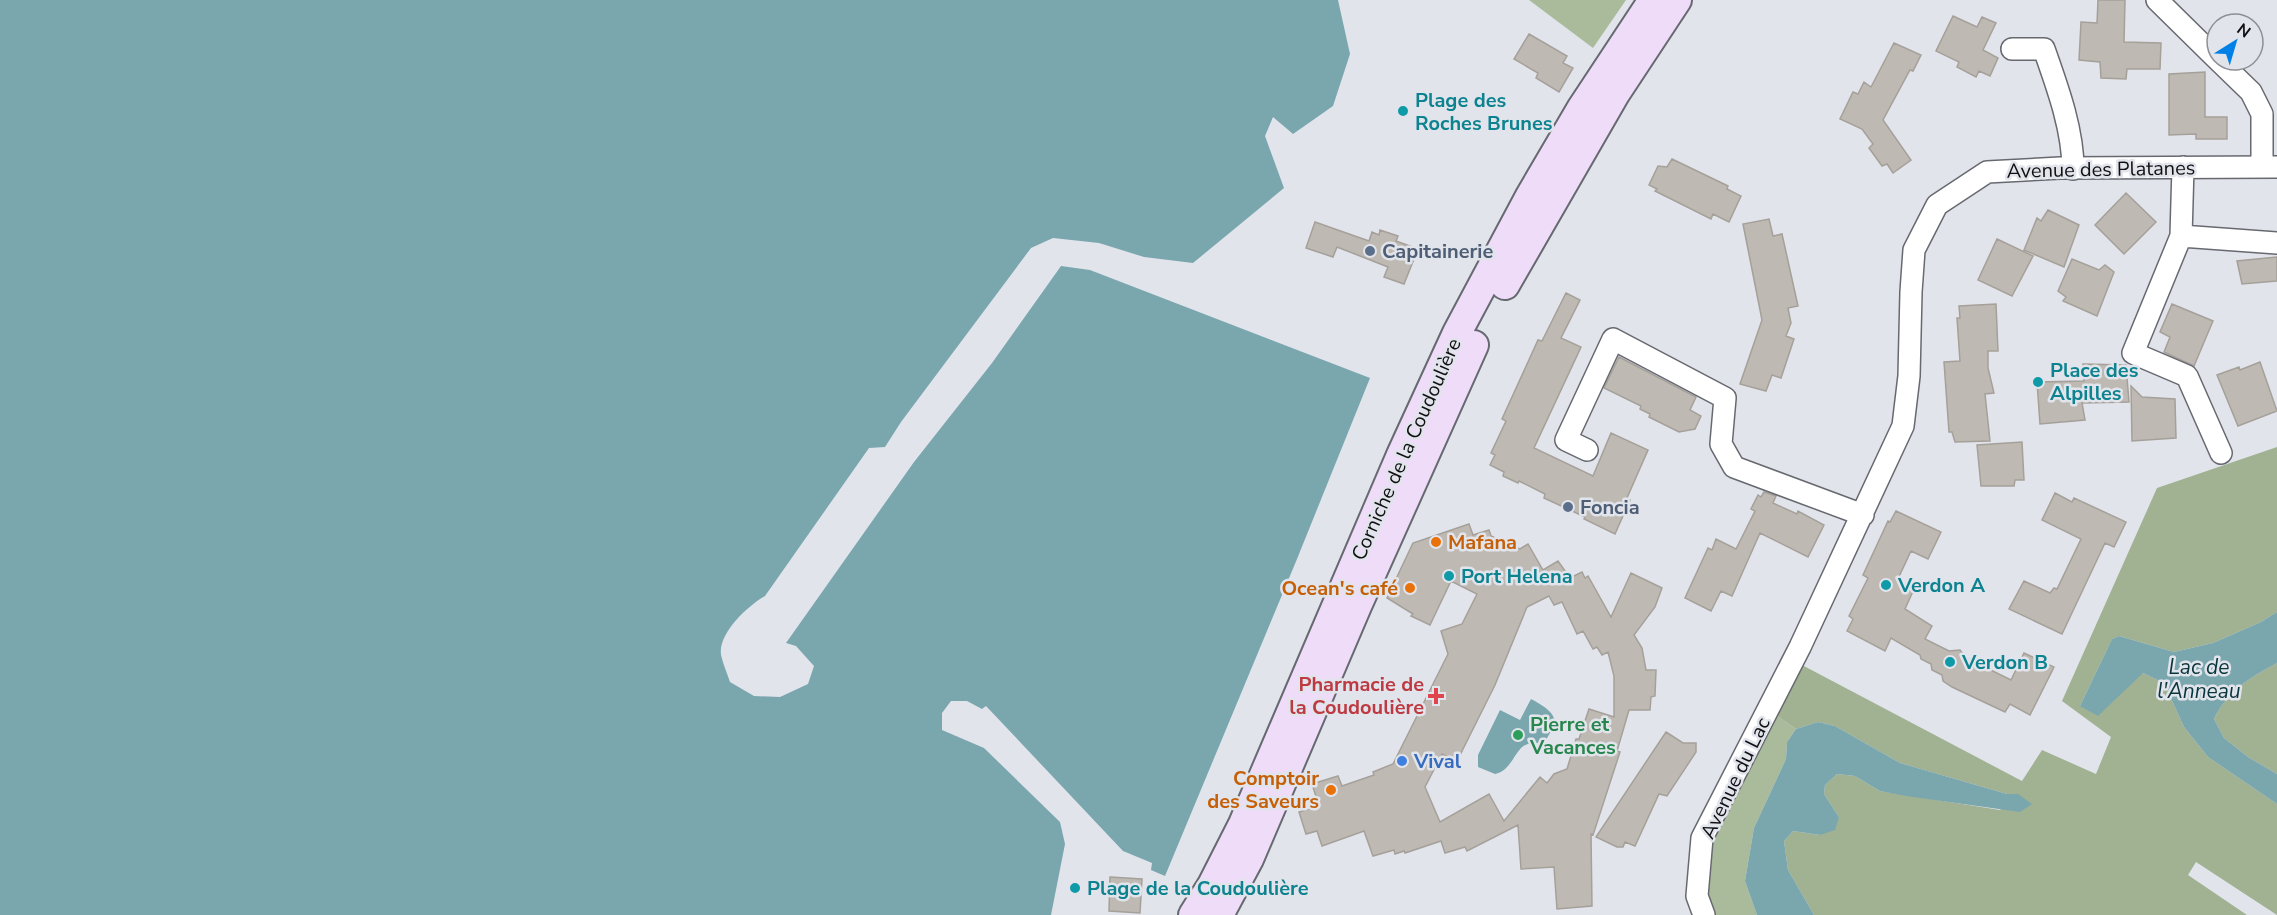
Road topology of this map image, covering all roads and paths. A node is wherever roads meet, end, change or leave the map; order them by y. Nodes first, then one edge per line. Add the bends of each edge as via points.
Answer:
1 (1653, 0) edge
2 (1677, 0) edge
3 (2157, 0) edge
4 (2205, 46) edge
5 (2012, 49) dead end
6 (2231, 72) edge
7 (2183, 167) junction
8 (2270, 167) edge
9 (2073, 169) junction
10 (2181, 236) junction
11 (2277, 243) edge
12 (1587, 450) dead end
13 (2221, 453) dead end
14 (1863, 515) junction
15 (1800, 647) joint
16 (1193, 915) edge
17 (1219, 915) edge
18 (1704, 915) edge

1 - 16 main road, Corniche de la Coudoulière via 1581,109 1457,333 1242,824
2 - 17 main road, Corniche de la Coudoulière via 1584,145 1483,326 1249,859
3 - 4 street
5 - 9 street via 2044,49 2073,152
6 - 8 street via 2251,92 2262,114
7 - 8 street, Avenue des Platanes
7 - 9 street, Avenue des Platanes
7 - 10 street
9 - 14 street, Avenue des Platanes via 1986,172 1937,206 1914,250 1903,426
10 - 11 street
10 - 13 street via 2133,353 2187,376
12 - 14 street via 1566,440 1613,339 1725,398 1721,444 1734,467
14 - 15 street, Avenue des Platanes
15 - 18 street, Avenue du Lac via 1702,838 1697,896

